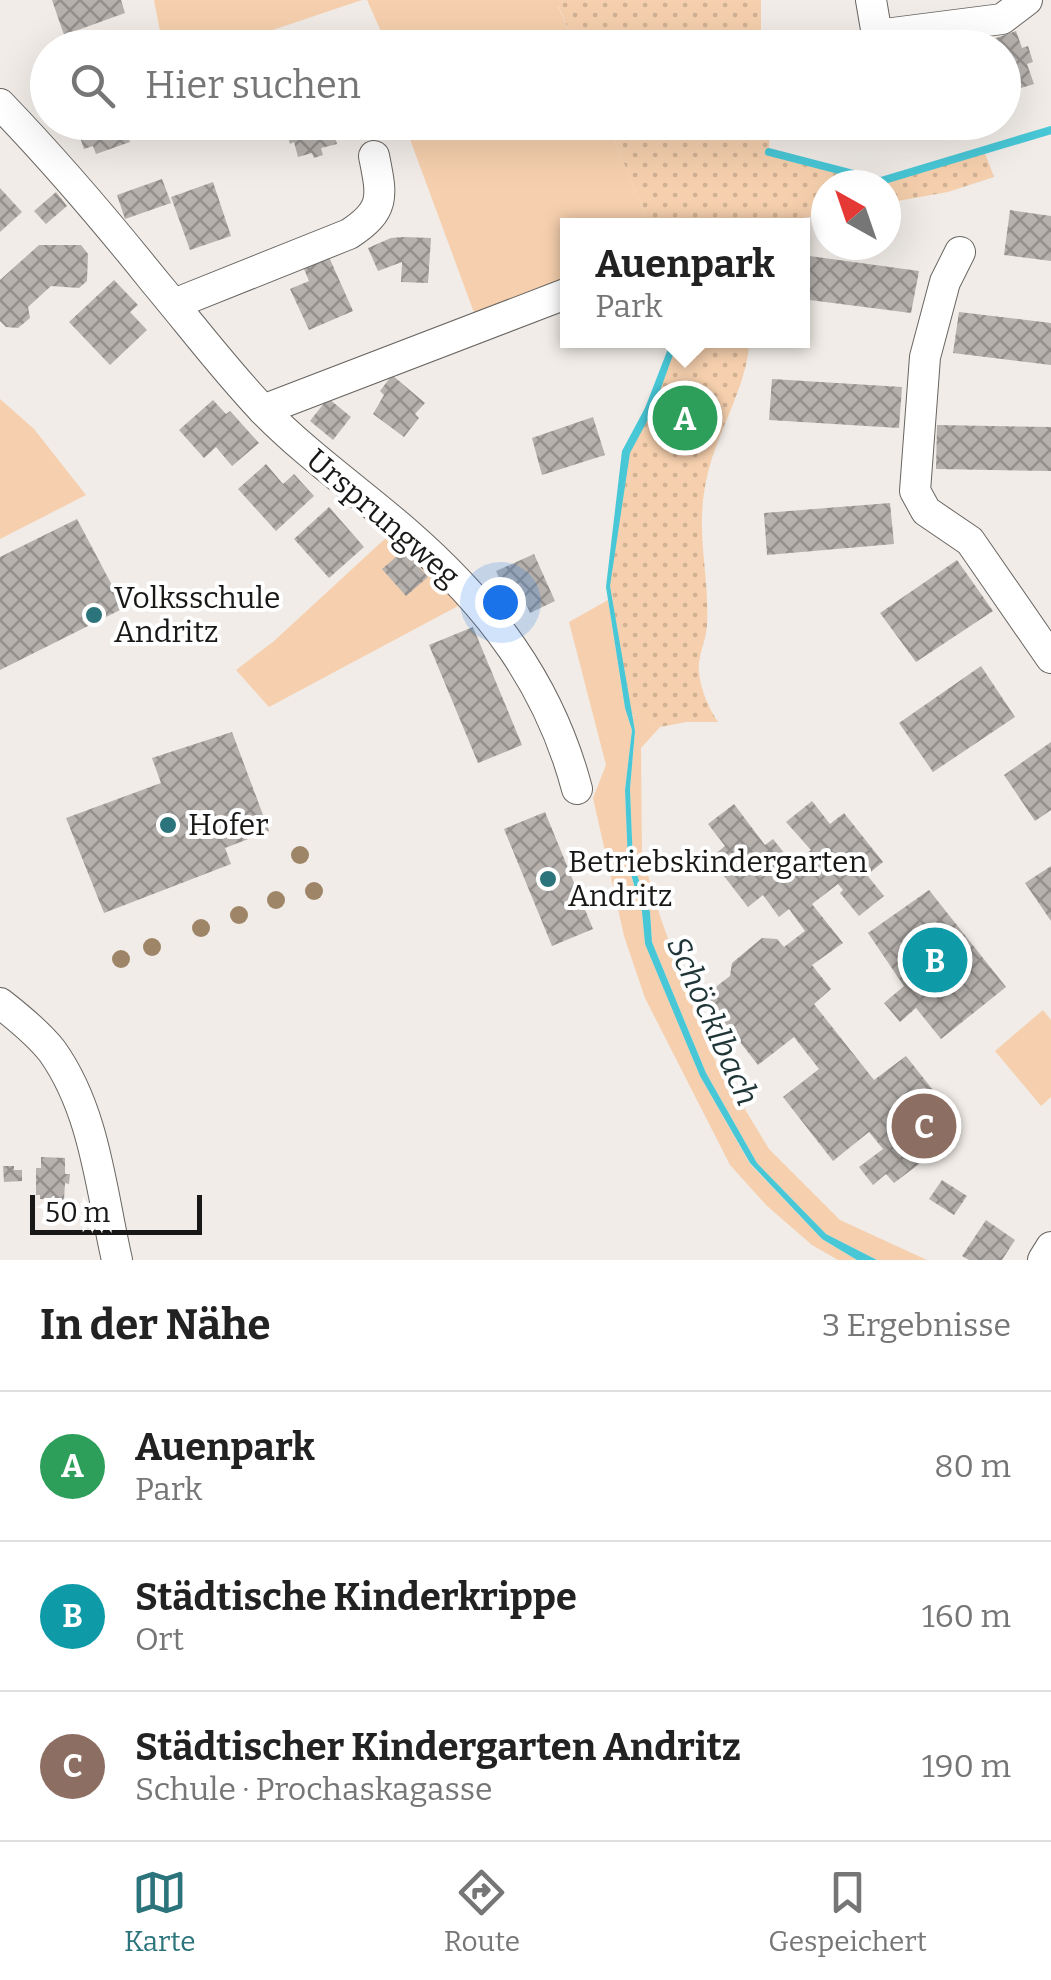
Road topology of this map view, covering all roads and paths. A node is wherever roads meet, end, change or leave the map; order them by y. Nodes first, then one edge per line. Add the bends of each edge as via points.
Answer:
1 (872, 0) edge
2 (1027, 0) edge
3 (876, 30) edge
4 (913, 30) edge
5 (0, 104) edge
6 (30, 137) edge
7 (33, 140) edge
8 (374, 156) dead end
9 (960, 252) dead end
10 (560, 295) edge
11 (174, 304) junction
12 (263, 410) junction
13 (1051, 658) edge
14 (577, 789) dead end
15 (0, 1003) edge
16 (1051, 1247) edge
17 (117, 1260) edge
18 (1043, 1260) edge

1 - 3 street
2 - 4 street via 1002,20
5 - 6 street, Ursprungweg
7 - 11 street, Ursprungweg
8 - 11 street via 378,200 371,220
9 - 13 street via 945,282 926,357 915,491 926,511 970,541
10 - 12 street via 456,321
11 - 12 street, Ursprungweg
12 - 14 street, Ursprungweg via 405,531 491,616 555,725
15 - 17 street via 50,1048 71,1082
16 - 18 street

